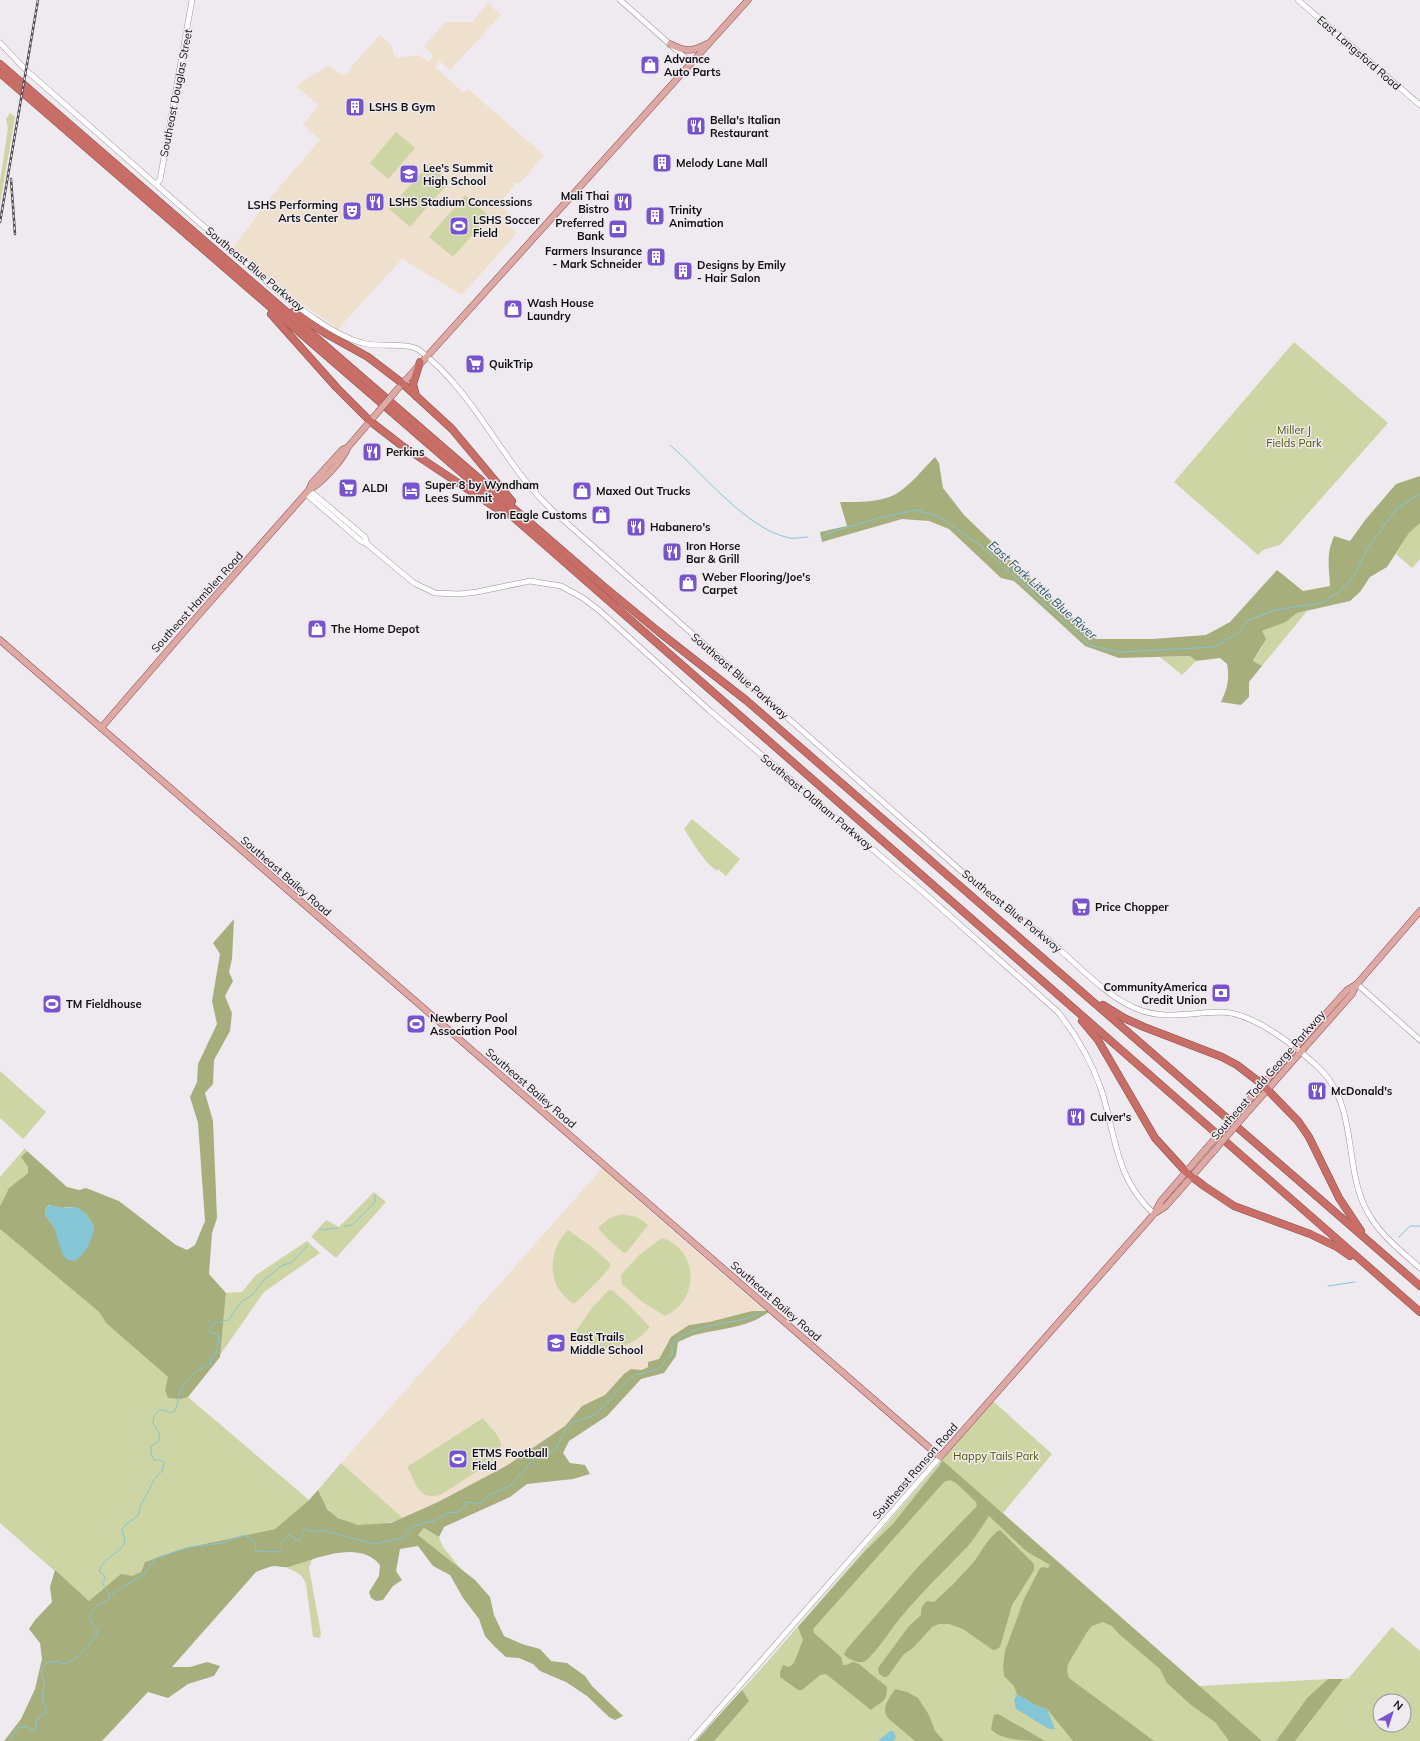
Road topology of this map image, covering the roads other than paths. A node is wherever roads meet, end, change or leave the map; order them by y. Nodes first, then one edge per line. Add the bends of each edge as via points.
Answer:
1 (192, 0) edge
2 (620, 0) edge
3 (748, 0) edge
4 (1298, 0) edge
5 (710, 42) junction
6 (0, 43) edge
7 (670, 44) junction
8 (0, 60) edge
9 (691, 63) junction
10 (0, 64) edge
11 (0, 74) edge
12 (0, 77) edge
13 (12, 79) junction
14 (1420, 105) edge
15 (156, 184) junction
16 (243, 274) junction
17 (233, 276) junction
18 (426, 356) junction
19 (420, 362) junction
20 (402, 383) junction
21 (416, 396) junction
22 (370, 421) junction
23 (308, 492) junction
24 (538, 529) junction
25 (544, 544) junction
26 (0, 640) edge
27 (101, 728) junction
28 (1418, 913) edge
29 (1029, 969) junction
30 (1356, 984) junction
31 (1078, 989) junction
32 (1420, 1040) edge
33 (1295, 1049) junction
34 (1301, 1053) junction
35 (1265, 1087) junction
36 (1189, 1174) junction
37 (1154, 1214) junction
38 (1389, 1259) junction
39 (1420, 1268) edge
40 (1375, 1272) junction
41 (1420, 1286) edge
42 (1420, 1312) edge
43 (940, 1458) junction
44 (691, 1741) edge

1 - 15 street, Southeast Douglas Street via 160,180
2 - 7 street
3 - 5 main road, Southeast Hamblen Road
4 - 14 street, East Langsford Road
5 - 7 main road via 689,51
5 - 9 main road, Southeast Hamblen Road
6 - 15 street, Southeast Blue Parkway via 27,71
7 - 9 street
8 - 13 highway
9 - 18 main road, Southeast Hamblen Road
10 - 13 highway
11 - 13 highway
12 - 13 highway
13 - 16 highway
13 - 17 highway
15 - 18 street, Southeast Blue Parkway via 275,289 319,321 361,343 412,347
16 - 20 highway via 248,274 296,314 368,356
16 - 24 highway
17 - 22 highway via 234,280 271,314
17 - 25 highway
18 - 19 main road, Southeast Hamblen Road
18 - 33 street, Southeast Blue Parkway via 461,391 520,476 552,510 1004,908 1030,924 1117,998 1136,1009 1161,1015 1223,1012 1238,1015 1267,1028
19 - 20 main road, Southeast Hamblen Road
19 - 21 highway via 413,384
20 - 21 highway
20 - 22 main road, Southeast Hamblen Road, bridge
21 - 24 highway via 452,429 504,493
22 - 23 main road, Southeast Hamblen Road via 348,447 342,450
22 - 25 highway via 401,445 492,505 537,542
23 - 27 main road, Southeast Hamblen Road
23 - 37 street, Southeast Oldham Parkway via 365,537 367,544 414,583 435,593 477,592 530,581 561,586 600,611 706,707 924,893 1058,1012 1076,1035 1089,1059 1101,1090 1118,1158 1129,1184 1141,1202
24 - 31 highway via 659,632 753,706
25 - 29 highway
26 - 27 main road, Southeast Bailey Road
27 - 43 main road, Southeast Bailey Road
28 - 30 main road, Southeast Todd George Parkway
29 - 36 highway via 1030,973 1077,1016 1098,1040 1155,1138
29 - 40 highway
30 - 32 street
30 - 33 main road, Southeast Todd George Parkway via 1347,990
30 - 34 main road, Southeast Todd George Parkway via 1352,994
31 - 35 highway via 1124,1018 1222,1057 1237,1065
31 - 38 highway
33 - 34 street, Southeast Blue Parkway
33 - 35 main road, Southeast Todd George Parkway
34 - 35 main road, Southeast Todd George Parkway
34 - 39 street, Southeast Blue Parkway via 1323,1072 1337,1093 1360,1194 1370,1218 1388,1239
35 - 36 main road, Southeast Todd George Parkway, bridge via 1214,1151
35 - 36 main road, Southeast Ranson Road, bridge via 1240,1110 1205,1150
35 - 38 highway via 1298,1121 1352,1219
36 - 37 main road, Southeast Ranson Road via 1161,1201
36 - 40 highway via 1234,1206 1323,1240 1354,1258 1369,1271
37 - 43 main road, Southeast Ranson Road
38 - 41 highway
40 - 42 highway
43 - 44 street, Southeast Ranson Road

